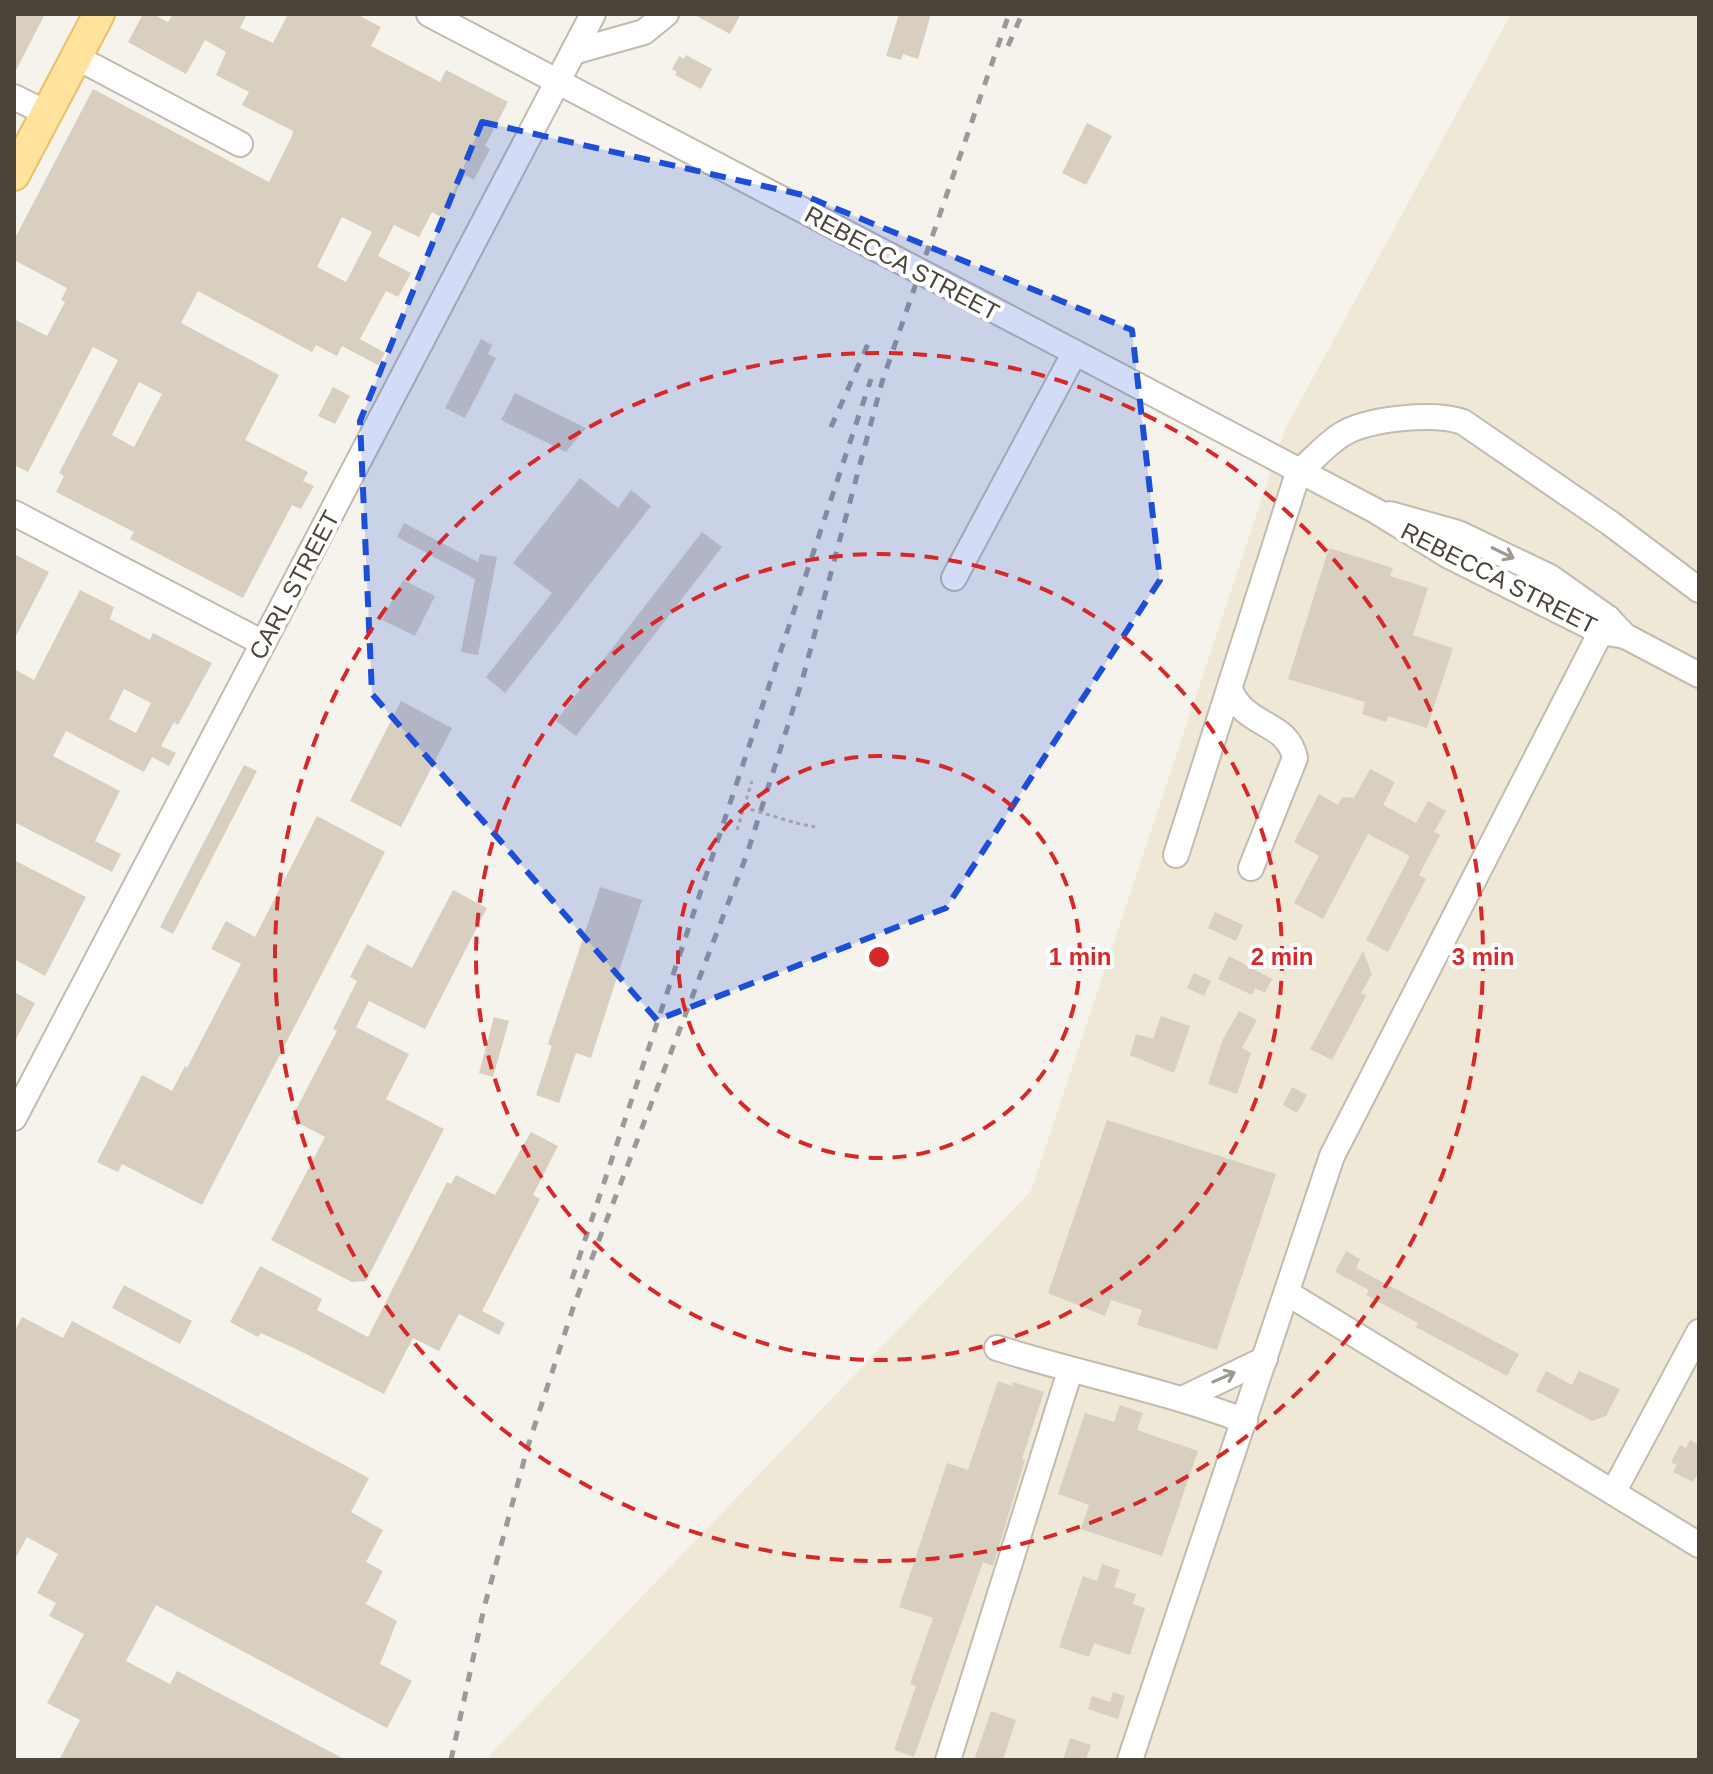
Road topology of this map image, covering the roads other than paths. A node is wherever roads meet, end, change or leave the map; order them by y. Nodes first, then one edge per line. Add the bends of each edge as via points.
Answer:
1 (99, 14) edge
2 (429, 14) edge
3 (593, 14) edge
4 (666, 14) edge
5 (573, 52) junction
6 (76, 57) junction
7 (557, 82) junction
8 (14, 97) edge
9 (46, 113) junction
10 (240, 144) dead end
11 (14, 175) edge
12 (1074, 354) junction
13 (1298, 473) junction
14 (14, 513) edge
15 (954, 578) dead end
16 (1699, 590) edge
17 (1611, 629) junction
18 (263, 643) junction
19 (1699, 675) edge
20 (1230, 690) junction
21 (1176, 855) dead end
22 (1251, 868) dead end
23 (14, 1118) edge
24 (1287, 1293) junction
25 (1699, 1332) edge
26 (997, 1348) dead end
27 (1265, 1359) junction
28 (1070, 1371) junction
29 (1184, 1398) junction
30 (1245, 1421) junction
31 (1614, 1491) junction
32 (1699, 1545) edge
33 (948, 1760) edge
34 (1130, 1760) edge

1 - 6 main road
2 - 7 street, REBECCA STREET
3 - 5 street, CARL STREET
4 - 5 street via 644,32
5 - 7 street, CARL STREET
6 - 9 main road
6 - 10 street
7 - 12 street, REBECCA STREET, bridge
7 - 18 street, CARL STREET
8 - 9 street
9 - 11 main road
12 - 13 street, REBECCA STREET
12 - 15 street
13 - 16 street via 1341,435 1365,425 1448,417 1463,422 1610,523
13 - 17 street, REBECCA STREET via 1376,511 1449,556
13 - 20 street
14 - 18 street
17 - 19 street, REBECCA STREET
17 - 24 street via 1332,1156
18 - 23 street, CARL STREET
20 - 21 street
20 - 22 street via 1249,717 1285,736 1295,758
24 - 27 street
24 - 31 street
25 - 31 street
26 - 28 street
29 -> 27 street
27 - 30 street
28 - 29 street
28 - 33 street
29 - 30 street
30 - 34 street
31 - 32 street

